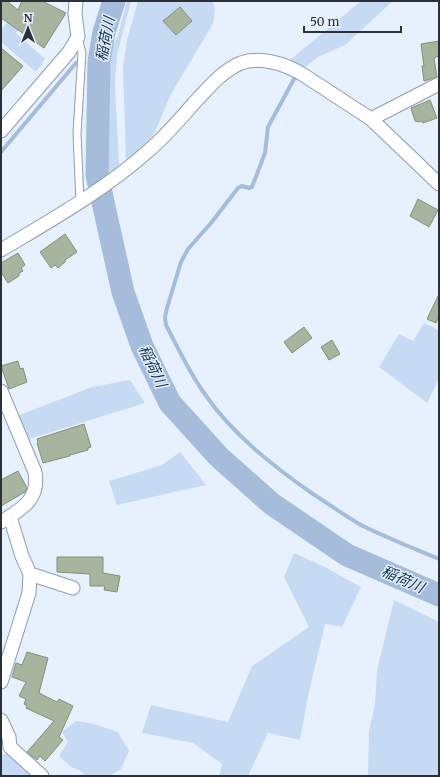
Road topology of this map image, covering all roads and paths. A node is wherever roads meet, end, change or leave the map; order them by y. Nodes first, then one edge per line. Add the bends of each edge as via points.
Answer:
1 (76, 1) edge
2 (78, 37) junction
3 (439, 84) edge
4 (371, 119) junction
5 (1, 131) edge
6 (439, 184) edge
7 (82, 200) junction
8 (2, 246) edge
9 (1, 391) edge
10 (5, 519) edge
11 (30, 574) junction
12 (73, 588) dead end
13 (1, 682) edge
14 (1, 720) edge
15 (5, 749) edge
16 (42, 776) edge

1 - 2 street
2 - 5 street via 69,52
2 - 7 lane via 82,53 77,133
3 - 4 street
4 - 6 street
4 - 7 street via 292,68 267,61 243,63 216,79 161,139 138,160
7 - 8 street
9 - 10 street via 37,481 36,490 28,503
10 - 11 street
11 - 12 street
11 - 13 street via 29,593
14 - 15 street via 9,737
15 - 16 street

